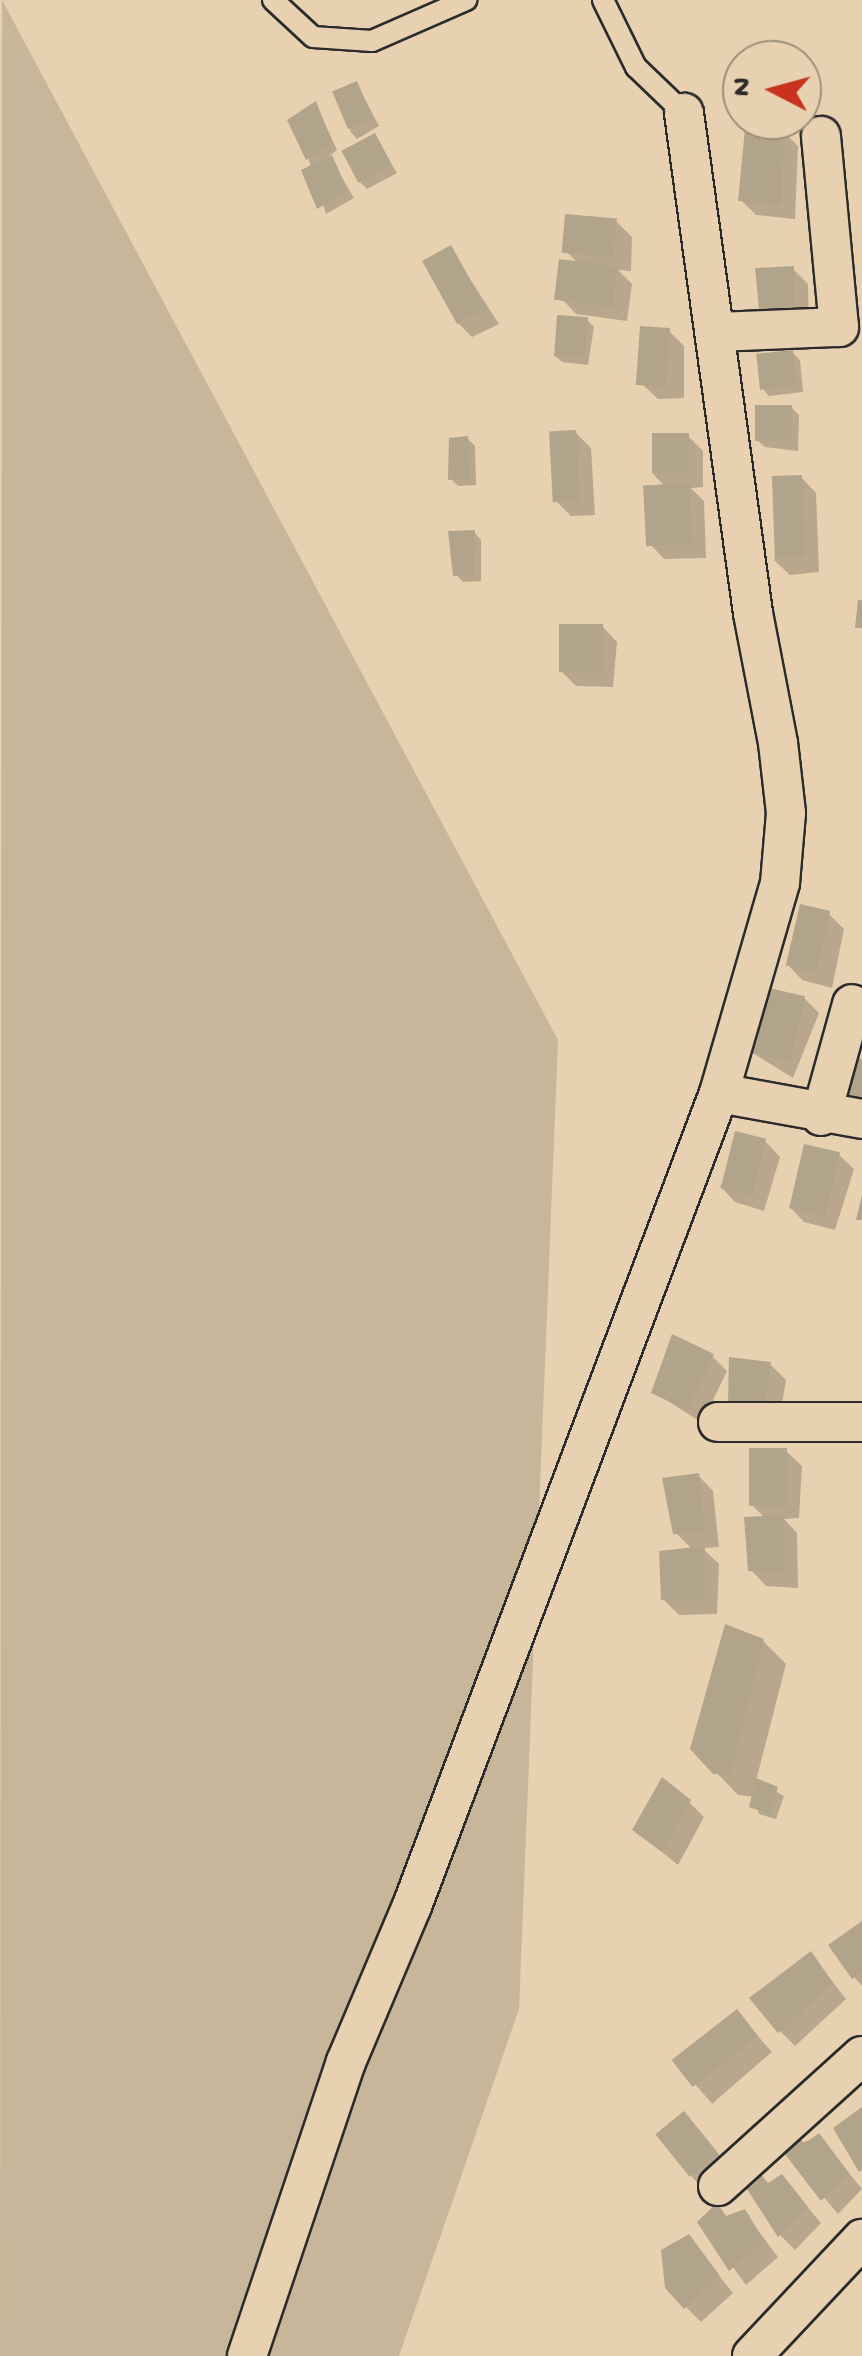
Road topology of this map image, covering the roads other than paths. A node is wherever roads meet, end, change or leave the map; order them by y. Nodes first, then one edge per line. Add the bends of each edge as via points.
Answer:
1 (273, 0) edge
2 (466, 0) edge
3 (604, 0) edge
4 (684, 113) joint
5 (820, 140) edge
6 (718, 332) junction
7 (852, 1004) dead end
8 (719, 1093) junction
9 (821, 1116) junction
10 (862, 1119) edge
11 (718, 1422) dead end
12 (862, 1422) edge
13 (862, 2056) edge
14 (718, 2186) dead end
15 (862, 2239) edge
16 (247, 2356) edge
17 (752, 2356) edge

1 - 2 lane via 314,37 372,41
3 - 4 lane via 636,67
4 - 6 street
5 - 6 street via 839,327
6 - 8 street via 786,813 780,884
7 - 9 street
8 - 9 street
8 - 16 street via 419,1888 346,2062
9 - 10 street
11 - 12 street
13 - 14 street
15 - 17 street

